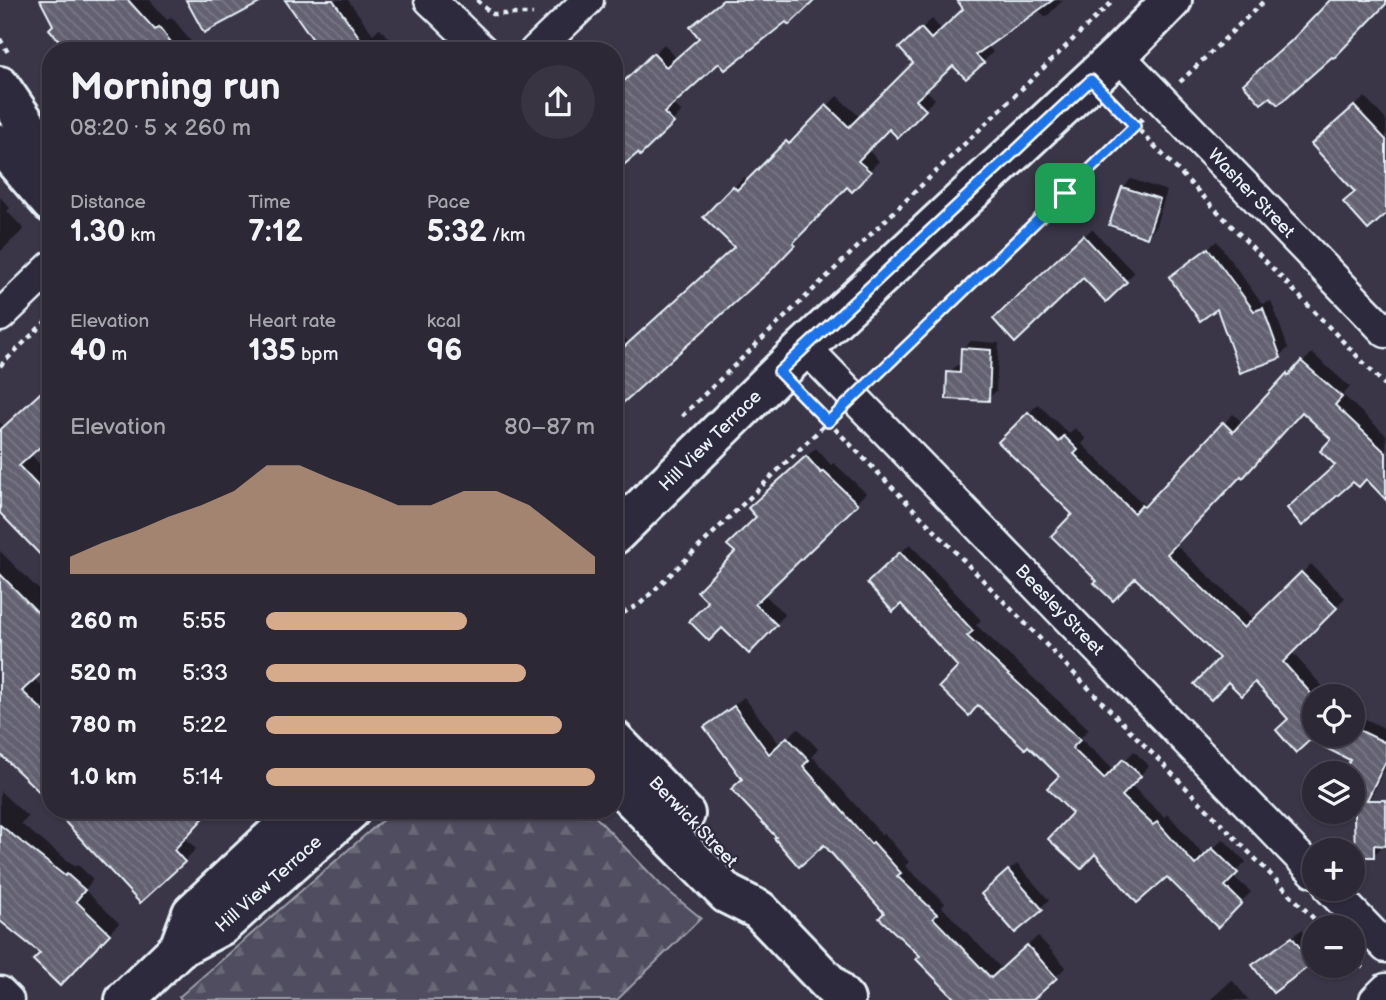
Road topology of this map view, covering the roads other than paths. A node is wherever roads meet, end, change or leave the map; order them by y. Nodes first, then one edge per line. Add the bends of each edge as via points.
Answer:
1 (430, 0) edge
2 (588, 0) edge
3 (1172, 0) edge
4 (474, 42) edge
5 (544, 42) edge
6 (1104, 68) junction
7 (0, 86) edge
8 (42, 143) edge
9 (0, 144) edge
10 (42, 193) edge
11 (42, 276) edge
12 (0, 316) edge
13 (1386, 332) edge
14 (779, 355) junction
15 (623, 525) edge
16 (623, 749) edge
17 (623, 789) edge
18 (292, 819) edge
19 (341, 819) edge
20 (1302, 860) edge
21 (1342, 901) edge
22 (759, 910) junction
23 (1386, 947) edge
24 (179, 948) junction
25 (1386, 989) edge
26 (0, 992) edge
27 (8, 1000) edge
28 (125, 1000) edge
29 (845, 1000) edge
30 (1375, 1000) edge

1 - 4 street
2 - 5 street
3 - 6 main road, Hill View Terrace
6 - 13 street, Washer Street via 1161,100
6 - 14 main road, Hill View Terrace
7 - 8 main road
9 - 10 main road
11 - 12 street
14 - 15 main road, Hill View Terrace
14 - 20 street, Beesley Street via 854,397
16 - 22 main road, Berwick Street via 753,883
17 - 22 main road, Berwick Street via 727,894
18 - 24 main road, Hill View Terrace via 192,913
19 - 24 main road, Hill View Terrace via 222,925
21 - 23 street
22 - 29 main road, Berwick Street
24 - 28 main road, Hill View Terrace
25 - 30 street
26 - 27 street

